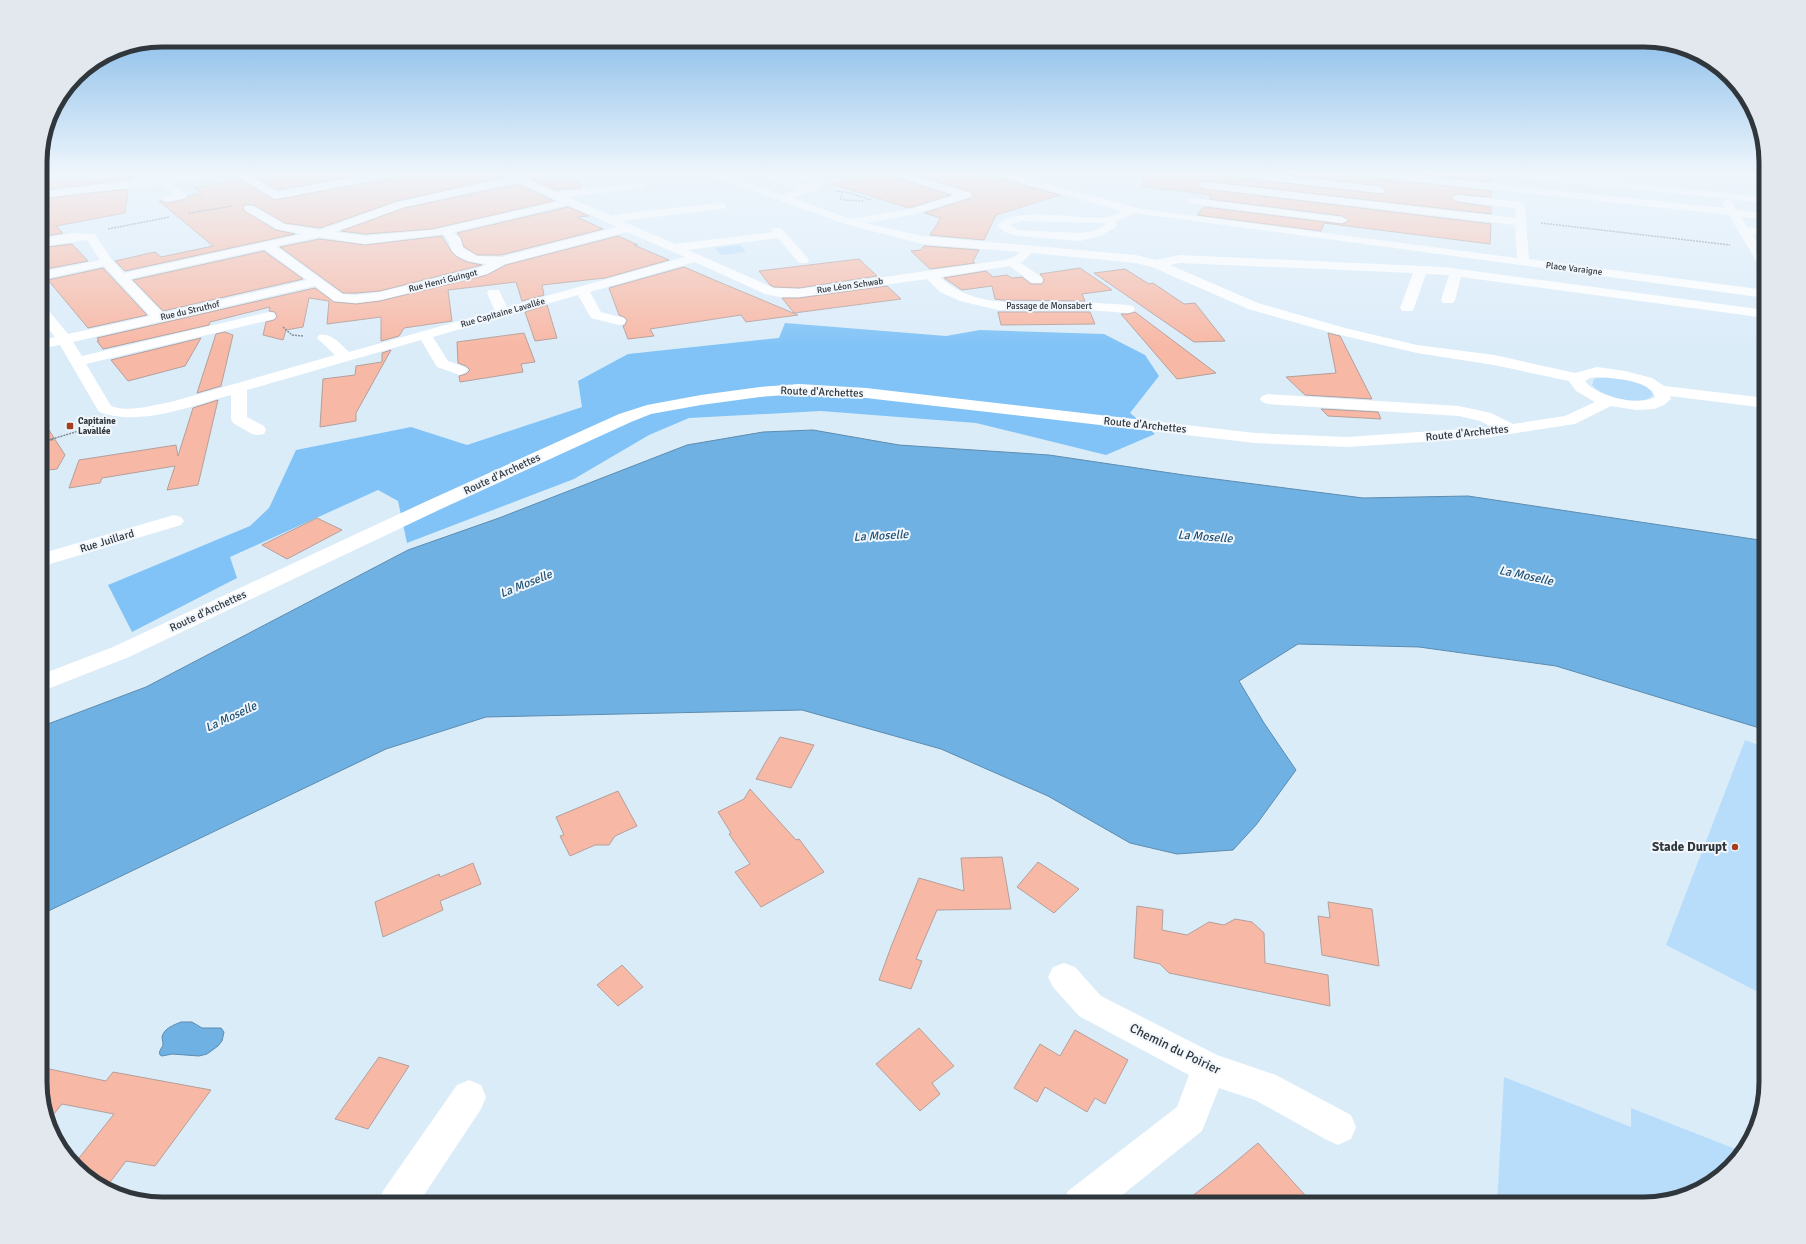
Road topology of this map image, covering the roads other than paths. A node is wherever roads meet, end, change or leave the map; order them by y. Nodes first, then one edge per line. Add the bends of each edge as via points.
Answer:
1 (301, 230) edge
2 (328, 230) edge
3 (445, 230) joint
4 (620, 230) edge
5 (633, 230) edge
6 (882, 230) edge
7 (1009, 230) edge
8 (1103, 230) edge
9 (1200, 230) edge
10 (1265, 230) edge
11 (1337, 230) edge
12 (1521, 230) edge
13 (1743, 230) joint
14 (1759, 231) edge
15 (320, 233) junction
16 (47, 242) edge
17 (1332, 242) junction
18 (268, 246) junction
19 (675, 248) junction
20 (1029, 249) junction
21 (1759, 249) edge
22 (696, 258) junction
23 (803, 260) dead end
24 (501, 261) junction
25 (107, 262) junction
26 (1012, 262) junction
27 (1523, 263) junction
28 (1156, 264) junction
29 (1504, 265) junction
30 (1421, 270) junction
31 (1456, 273) junction
32 (47, 275) edge
33 (931, 275) junction
34 (121, 277) junction
35 (1037, 280) dead end
36 (316, 282) junction
37 (1647, 288) junction
38 (582, 290) junction
39 (494, 293) dead end
40 (1759, 294) edge
41 (1448, 300) dead end
42 (1407, 308) dead end
43 (1128, 309) dead end
44 (1759, 312) edge
45 (503, 313) junction
46 (269, 316) dead end
47 (47, 318) edge
48 (160, 318) junction
49 (619, 321) dead end
50 (424, 335) junction
51 (324, 338) dead end
52 (64, 339) junction
53 (47, 343) edge
54 (346, 357) junction
55 (78, 362) junction
56 (460, 370) dead end
57 (1578, 378) junction
58 (239, 387) junction
59 (1660, 390) junction
60 (1268, 398) dead end
61 (1609, 401) junction
62 (1759, 402) edge
63 (1511, 429) junction
64 (258, 430) dead end
65 (174, 521) dead end
66 (47, 559) edge
67 (47, 681) edge
68 (1064, 977) dead end
69 (1209, 1068) junction
70 (469, 1097) dead end
71 (1338, 1127) dead end
72 (401, 1197) edge
73 (1090, 1197) edge

1 - 15 street
2 - 15 street
3 - 15 street via 365,240
3 - 24 street via 454,238 458,250 474,259
4 - 24 street, Rue Henri Guingot
5 - 19 street, Rue Léon Schwab
6 - 20 street via 922,240
7 - 8 street via 1016,233 1080,236 1096,234
9 - 17 street
10 - 17 street
11 - 17 street
12 - 27 street
13 - 14 street
13 - 21 street
15 - 18 street
16 - 25 street via 88,236
17 - 29 street, Place Varaigne
18 - 34 street
18 - 36 street, Rue Henri Guingot
19 - 22 street, Rue Léon Schwab
19 - 23 street via 779,232
20 - 26 street, Rue Léon Schwab via 1023,258
20 - 28 street via 1116,257
22 - 33 street, Rue Léon Schwab via 780,293 799,293
22 - 38 street, Rue Capitaine Lavallée
24 - 36 street, Rue Henri Guingot via 483,271 374,297 339,298
25 - 32 street
25 - 34 street
26 - 33 street, Rue Léon Schwab
26 - 35 street
27 - 29 street, Place Varaigne
27 - 37 street, Place Varaigne
28 - 30 street via 1180,259
28 - 57 street via 1254,306 1341,331 1416,349 1508,362
29 - 37 street, Place Varaigne
30 - 31 street
30 - 42 street
31 - 37 street
31 - 41 street
33 - 43 street, Passage de Monsabert via 945,289 998,306 1086,306
34 - 48 street
36 - 48 street, Rue du Struthof
37 - 40 street, Place Varaigne
37 - 44 street
38 - 45 street, Rue Capitaine Lavallée
38 - 49 street via 596,315
39 - 45 street
45 - 50 street, Rue Capitaine Lavallée
46 - 55 street
47 - 52 street
48 - 52 street, Rue du Struthof
50 - 54 street, Rue Capitaine Lavallée
50 - 56 street via 442,364
51 - 54 street
52 - 53 street, Rue du Struthof
52 - 55 street
54 - 58 street, Rue Capitaine Lavallée
55 - 58 street, Rue Capitaine Lavallée via 105,409 121,414 173,406
57 - 59 street via 1584,374 1611,372 1641,380
57 - 61 street via 1578,384 1582,388
58 - 64 street via 239,419
59 - 61 street via 1663,399 1655,404 1627,405
59 - 62 street
60 - 63 street via 1459,411 1485,417
61 - 63 street, Route d'Archettes via 1569,420
63 - 67 street, Route d'Archettes via 1347,442 1255,438 858,393 799,389 700,400 647,410 625,418 121,652
65 - 66 street, Rue Juillard
68 - 69 street, Chemin du Poirier via 1090,1006
69 - 71 street, Chemin du Poirier via 1264,1087
69 - 73 street via 1190,1119
70 - 72 street

